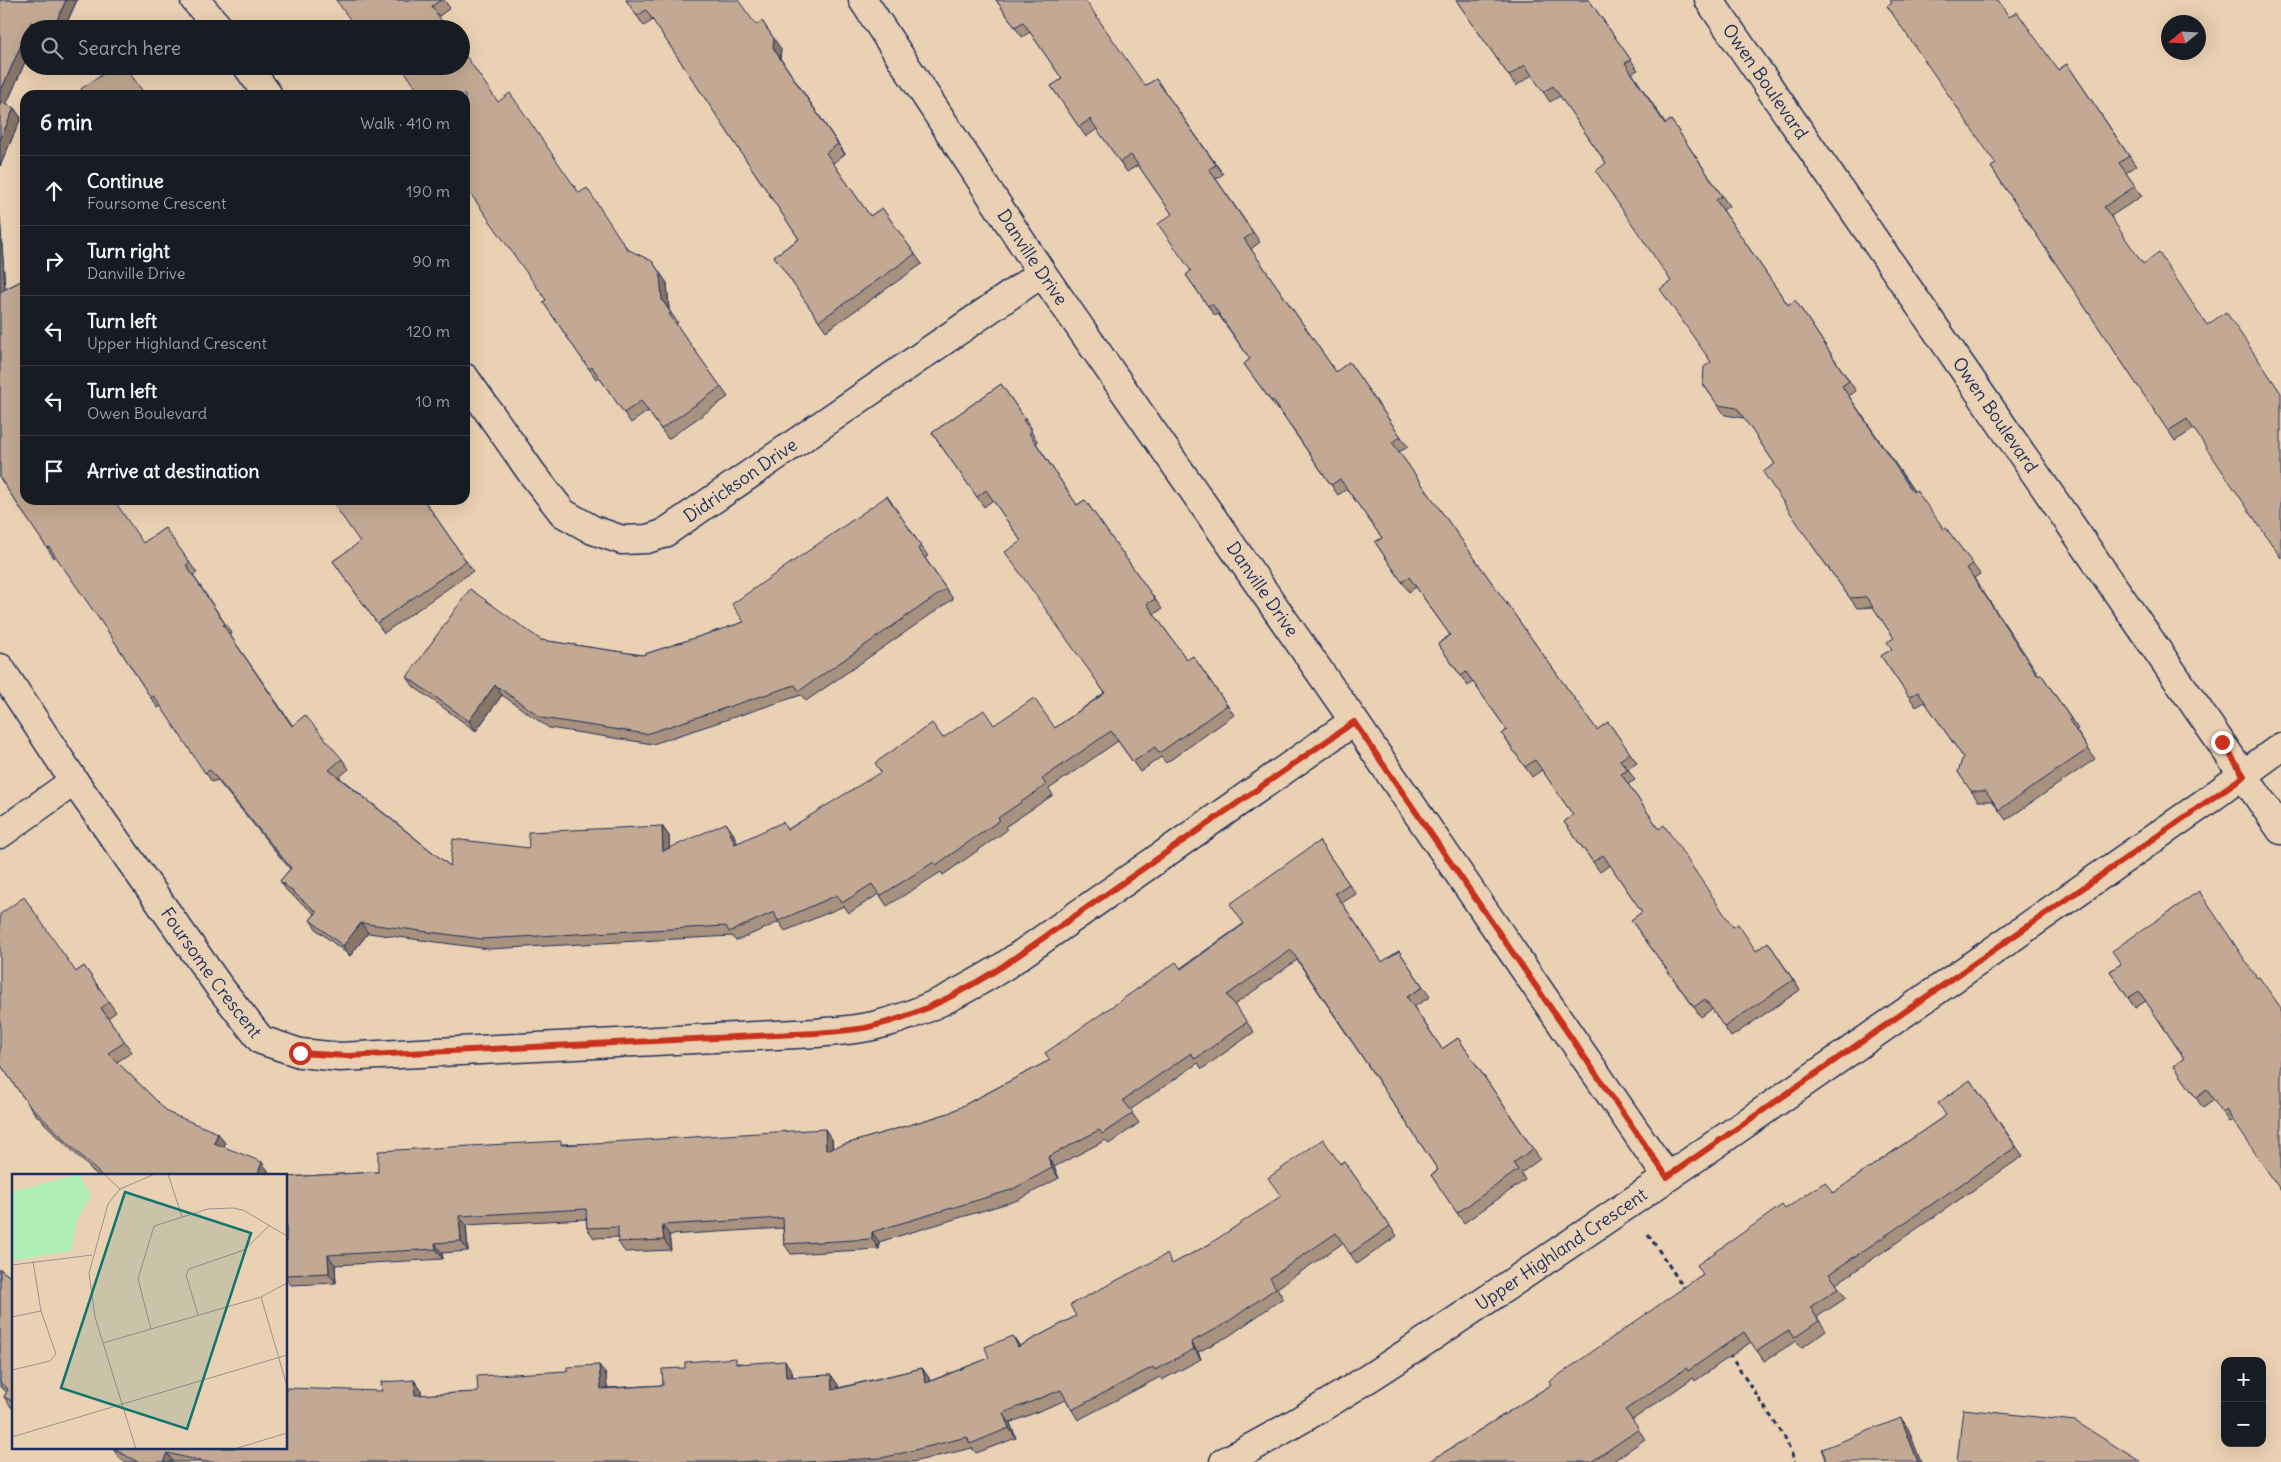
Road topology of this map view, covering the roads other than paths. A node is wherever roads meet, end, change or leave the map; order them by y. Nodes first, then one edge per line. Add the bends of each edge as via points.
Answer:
1 (195, 0) edge
2 (863, 0) edge
3 (1709, 0) edge
4 (213, 20) edge
5 (254, 75) edge
6 (265, 90) edge
7 (1042, 273) junction
8 (470, 385) edge
9 (0, 668) edge
10 (1354, 722) junction
11 (2281, 746) edge
12 (2244, 776) junction
13 (74, 781) junction
14 (2281, 830) edge
15 (0, 834) edge
16 (1667, 1177) junction
17 (1224, 1462) edge

1 - 4 street
2 - 7 street, Danville Drive
3 - 12 street, Owen Boulevard
5 - 6 street
7 - 8 street, Didrickson Drive via 663,534 647,538 622,540 593,530 562,513
7 - 10 street, Danville Drive
9 - 13 street, Foursome Crescent
10 - 13 street, Foursome Crescent via 1003,966 923,1011 876,1026 816,1033 347,1056 300,1053 261,1040 236,1010
10 - 16 street, Danville Drive
11 - 12 street, Upper Highland Crescent
12 - 14 street, Owen Boulevard
12 - 16 street, Upper Highland Crescent
13 - 15 street
16 - 17 street, Upper Highland Crescent via 1418,1346 1258,1445

